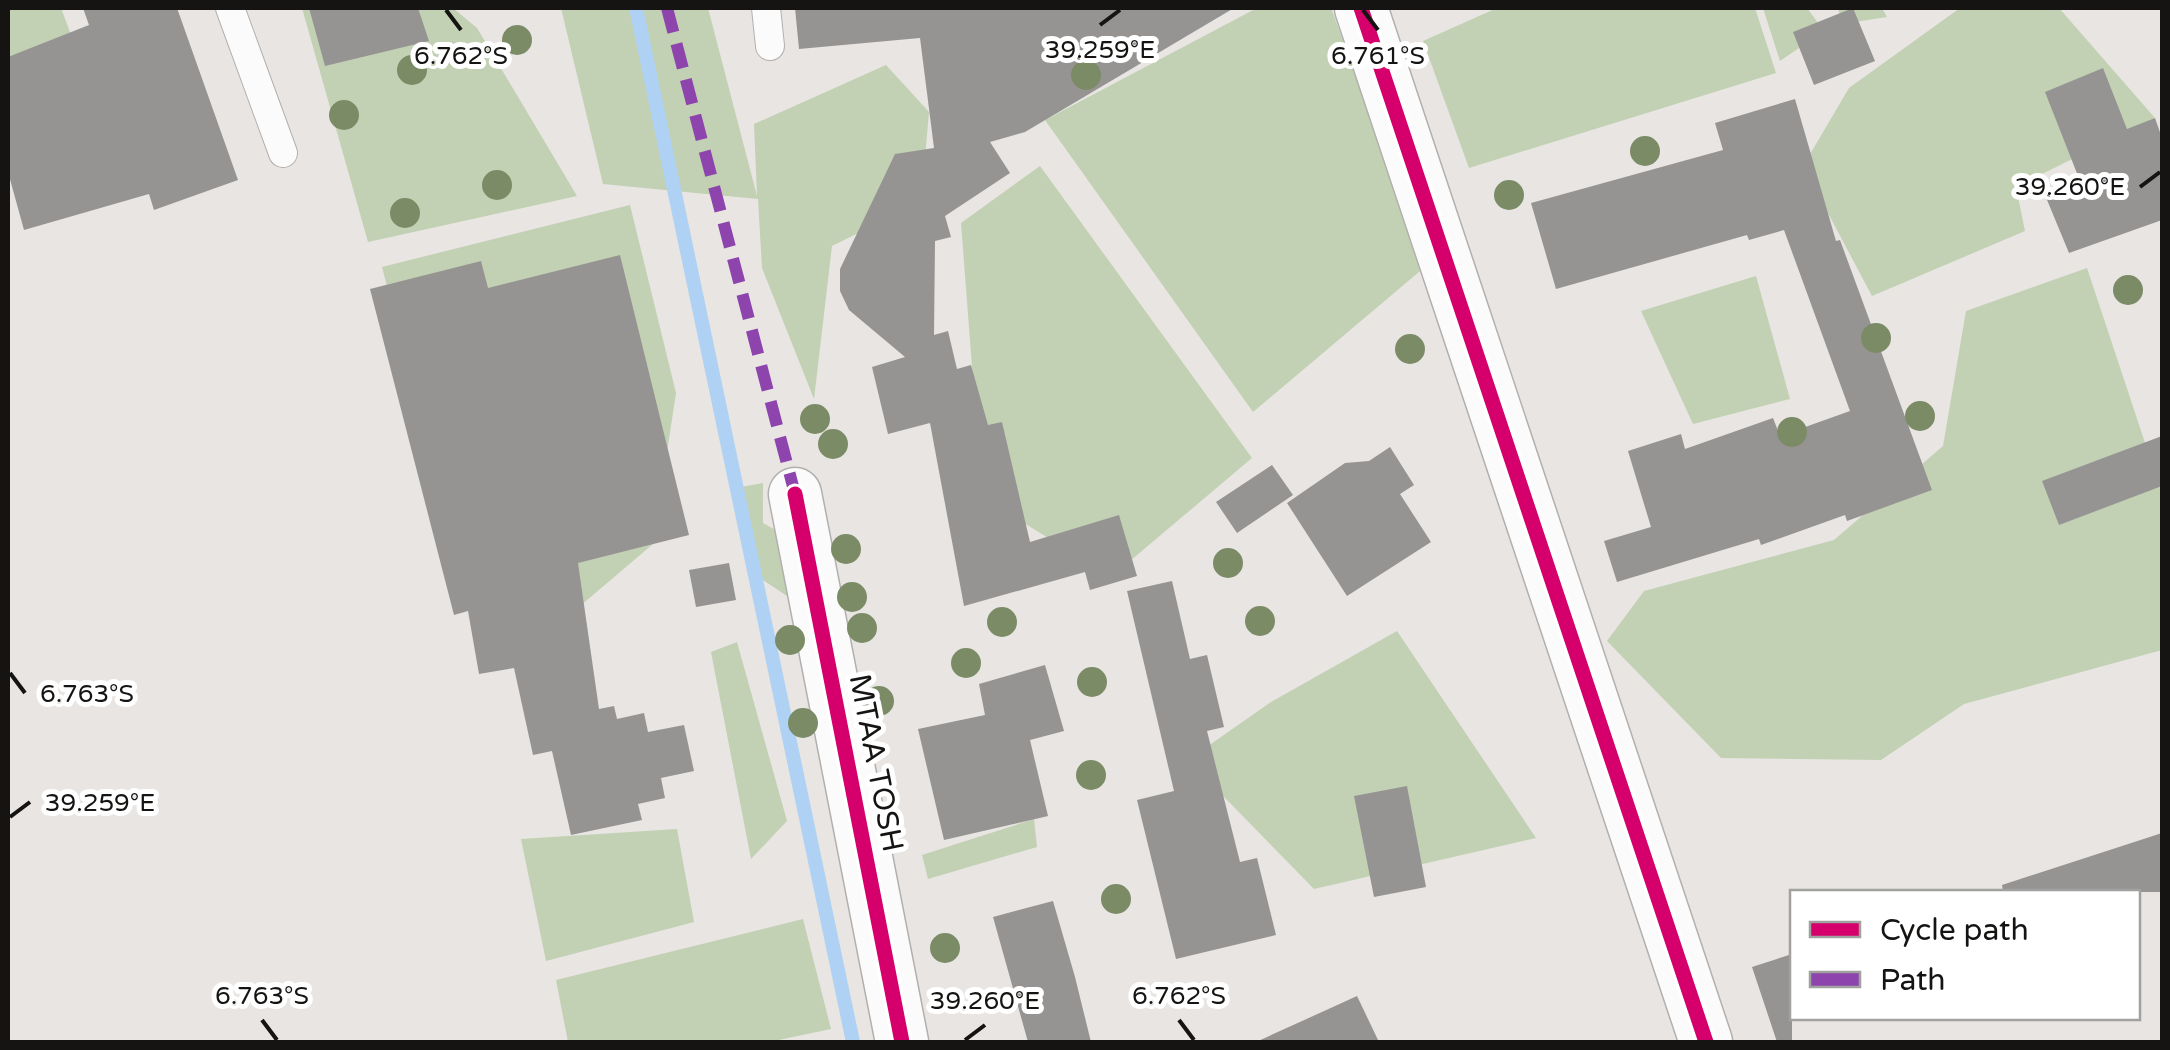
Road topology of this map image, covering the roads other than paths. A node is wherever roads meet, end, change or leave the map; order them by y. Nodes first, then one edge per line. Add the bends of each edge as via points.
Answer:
1 (230, 8) edge
2 (766, 8) edge
3 (1361, 8) edge
4 (770, 46) dead end
5 (283, 154) dead end
6 (796, 494) dead end
7 (902, 1042) edge
8 (1706, 1042) edge

1 - 5 lane
2 - 4 lane
3 - 8 street
6 - 7 street, MTAA TOSH

